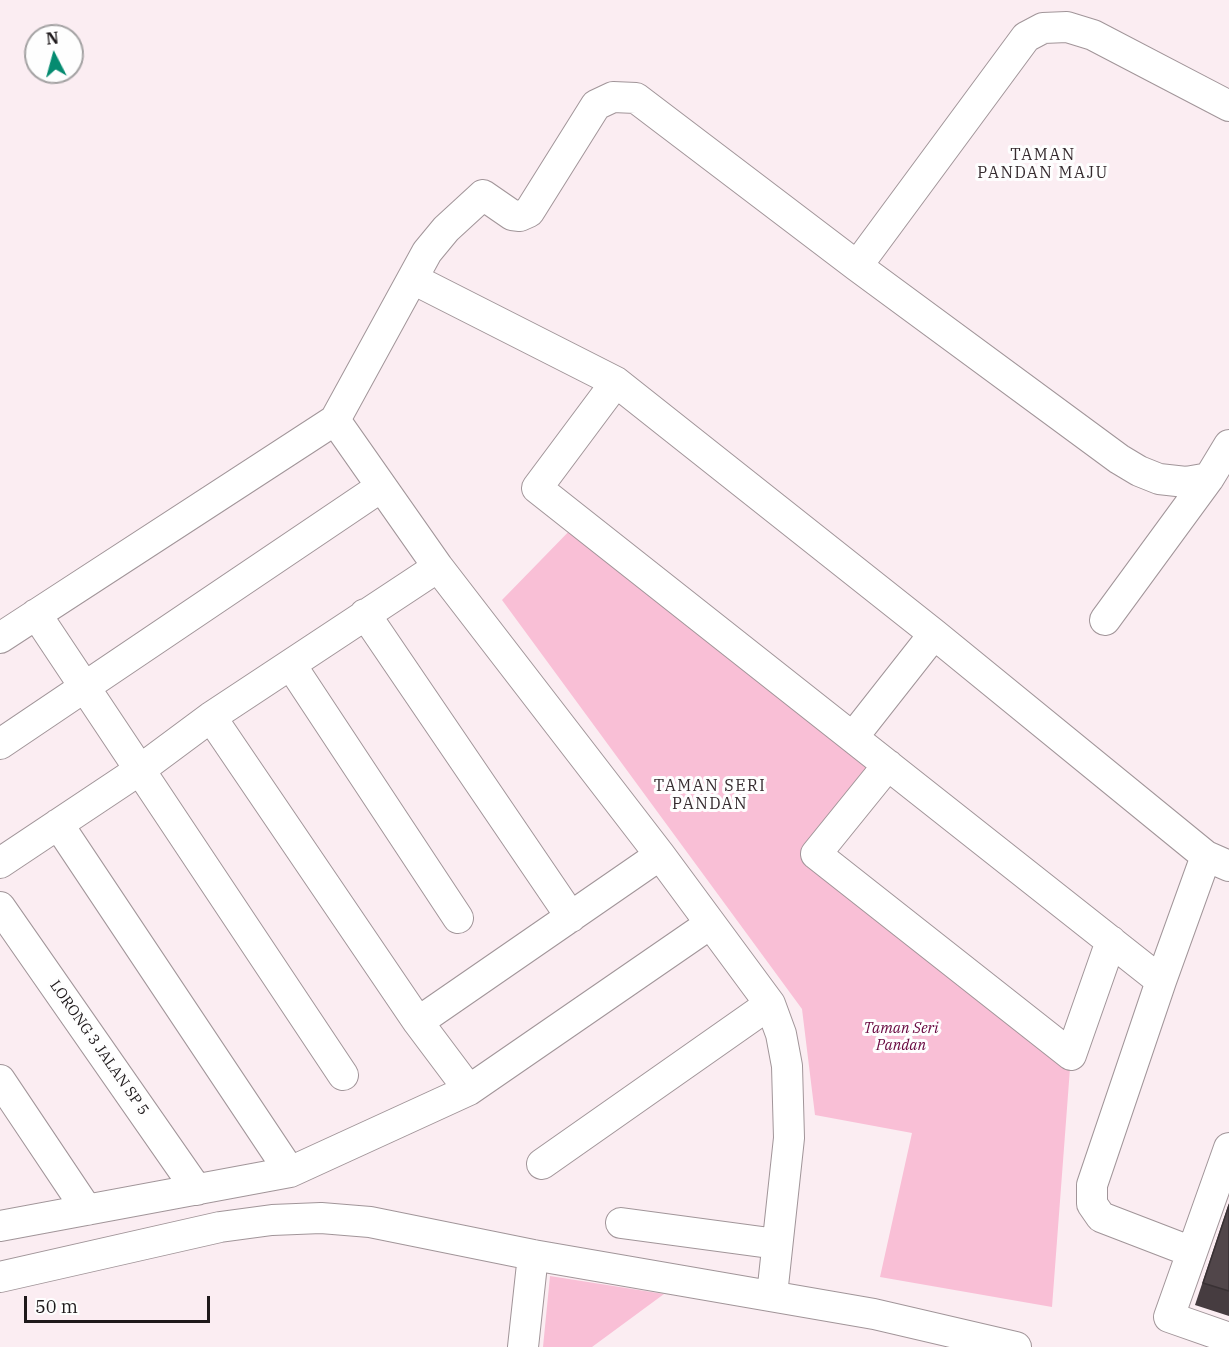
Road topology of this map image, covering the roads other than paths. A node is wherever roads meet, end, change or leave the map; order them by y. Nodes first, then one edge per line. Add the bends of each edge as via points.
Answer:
1 (1229, 106) edge
2 (857, 266) junction
3 (413, 279) junction
4 (616, 382) junction
5 (335, 420) junction
6 (1229, 446) edge
7 (1209, 478) junction
8 (381, 487) junction
9 (438, 567) junction
10 (36, 614) junction
11 (365, 614) junction
12 (1105, 620) dead end
13 (934, 634) junction
14 (0, 638) edge
15 (291, 665) junction
16 (83, 687) junction
17 (211, 717) junction
18 (853, 737) junction
19 (0, 744) edge
20 (888, 765) junction
21 (141, 769) junction
22 (58, 824) junction
23 (660, 855) junction
24 (1217, 861) edge
25 (0, 863) edge
26 (0, 907) edge
27 (572, 917) junction
28 (458, 918) dead end
29 (710, 924) junction
30 (1111, 941) junction
31 (1161, 981) junction
32 (770, 1004) junction
33 (418, 1022) junction
34 (343, 1075) dead end
35 (0, 1080) edge
36 (469, 1090) junction
37 (1229, 1148) edge
38 (542, 1164) dead end
39 (290, 1172) junction
40 (197, 1190) junction
41 (87, 1210) junction
42 (621, 1223) dead end
43 (0, 1226) edge
44 (777, 1244) junction
45 (1192, 1252) junction
46 (533, 1255) junction
47 (0, 1277) edge
48 (771, 1295) junction
49 (1229, 1338) edge
50 (523, 1347) edge
51 (1016, 1347) edge

1 - 2 street via 1093,35 1067,27 1043,28 1026,37
2 - 3 street via 636,98 613,97 596,105 529,212 512,215 483,195 446,230
2 - 7 street via 1138,471 1158,479 1186,482
3 - 4 street
3 - 5 street
4 - 13 street
4 - 18 street via 537,488
5 - 8 street
5 - 10 street
6 - 7 street
7 - 12 street
8 - 9 street
8 - 16 street
9 - 11 street
9 - 23 street
10 - 14 street
10 - 16 street
11 - 15 street
11 - 27 street
13 - 18 street
13 - 24 street
15 - 17 street
15 - 28 street
16 - 19 street
16 - 21 street
17 - 21 street
17 - 33 street
18 - 20 street
20 - 30 street
20 - 30 street via 816,854 1071,1055
21 - 22 street
21 - 34 street
22 - 25 street
22 - 39 street
23 - 27 street
23 - 29 street
24 - 31 street
26 - 40 street, LORONG 3 JALAN SP 5
27 - 33 street
29 - 32 street
29 - 36 street
30 - 31 street
31 - 45 street via 1092,1185 1092,1204 1101,1217
32 - 38 street
32 - 44 street via 787,1066 789,1138
33 - 36 street
35 - 41 street
36 - 39 street
37 - 45 street
39 - 40 street
40 - 41 street
41 - 43 street
42 - 44 street
44 - 48 street
45 - 49 street via 1169,1317
46 - 47 street via 370,1222 272,1220 220,1227
46 - 48 street
46 - 50 street
48 - 51 street

